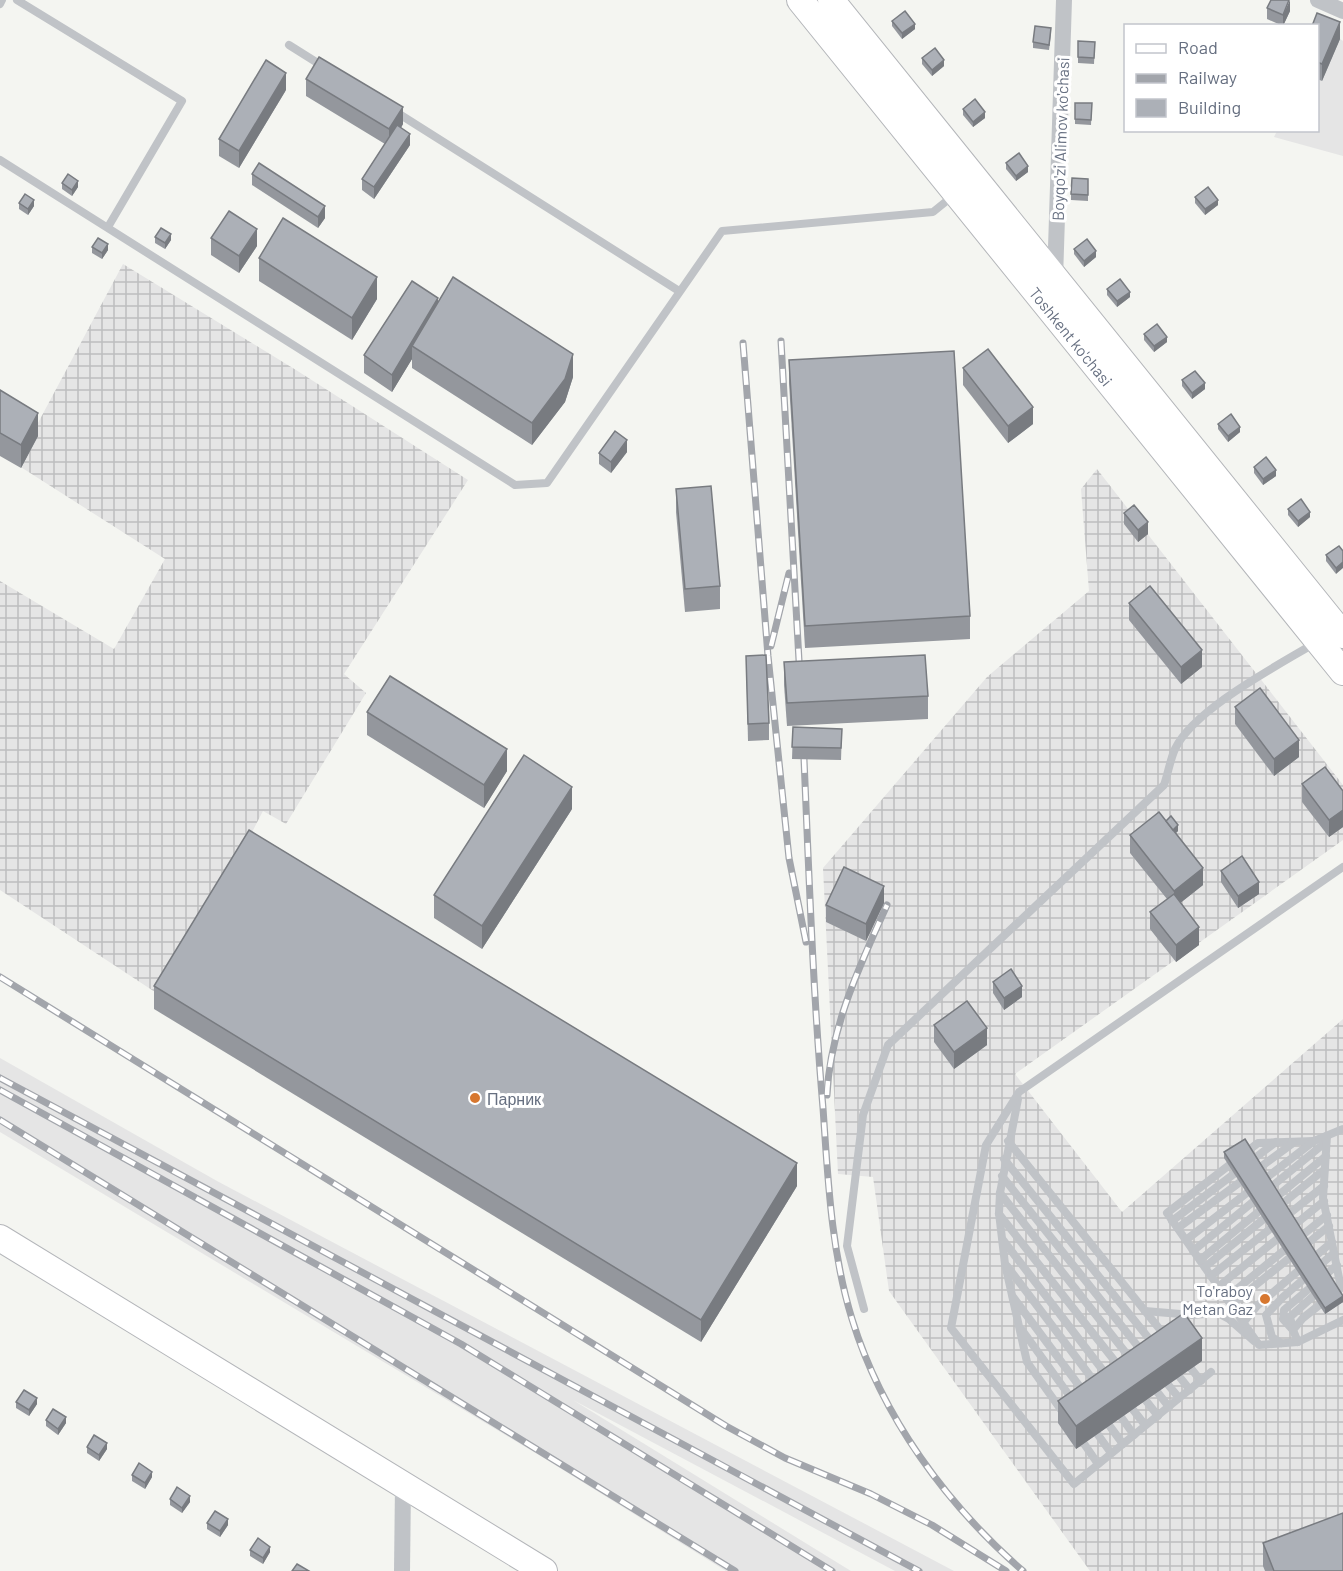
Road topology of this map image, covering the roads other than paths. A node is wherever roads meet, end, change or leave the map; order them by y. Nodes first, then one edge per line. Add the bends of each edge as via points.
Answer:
1 (16, 0) edge
2 (800, 0) edge
3 (831, 0) edge
4 (1064, 0) edge
5 (1318, 0) edge
6 (1343, 11) edge
7 (289, 45) dead end
8 (329, 70) edge
9 (389, 108) edge
10 (0, 160) edge
11 (956, 193) junction
12 (108, 227) junction
13 (1055, 279) junction
14 (680, 291) junction
15 (1343, 635) edge
16 (1318, 641) junction
17 (1343, 672) edge
18 (1343, 867) edge
19 (1019, 1092) junction
20 (1343, 1129) edge
21 (1327, 1139) junction
22 (1008, 1141) junction
23 (1314, 1141) junction
24 (1294, 1142) junction
25 (1326, 1156) junction
26 (1004, 1159) junction
27 (1325, 1169) junction
28 (1002, 1176) junction
29 (1324, 1186) junction
30 (1000, 1193) junction
31 (1324, 1201) junction
32 (999, 1214) junction
33 (1327, 1215) junction
34 (1175, 1224) junction
35 (1329, 1226) junction
36 (0, 1238) edge
37 (1003, 1240) junction
38 (1186, 1240) junction
39 (1332, 1242) junction
40 (1193, 1251) junction
41 (1334, 1253) junction
42 (1202, 1263) junction
43 (1005, 1264) junction
44 (1337, 1265) junction
45 (1211, 1276) junction
46 (1218, 1287) junction
47 (1011, 1294) junction
48 (1229, 1302) junction
49 (864, 1309) dead end
50 (1145, 1311) junction
51 (1343, 1320) edge
52 (1244, 1323) junction
53 (1018, 1325) junction
54 (1293, 1330) junction
55 (1299, 1342) junction
56 (1282, 1343) junction
57 (1259, 1345) junction
58 (1173, 1346) edge
59 (1160, 1353) edge
60 (1180, 1354) edge
61 (1150, 1361) edge
62 (1168, 1362) edge
63 (1139, 1370) edge
64 (1157, 1370) edge
65 (1211, 1372) dead end
66 (1129, 1379) edge
67 (1147, 1379) edge
68 (1201, 1381) junction
69 (1117, 1388) edge
70 (1136, 1388) edge
71 (1190, 1390) junction
72 (1106, 1397) edge
73 (1124, 1397) edge
74 (1179, 1398) junction
75 (1113, 1406) edge
76 (1078, 1407) edge
77 (1169, 1407) junction
78 (1158, 1416) junction
79 (1085, 1417) edge
80 (1145, 1425) junction
81 (1134, 1435) junction
82 (1124, 1444) junction
83 (1111, 1453) junction
84 (1098, 1464) junction
85 (403, 1485) junction
86 (402, 1571) edge
87 (544, 1571) edge

1 - 12 lane via 182,101
2 - 11 main road, Toshkent ko'chasi
3 - 13 main road, Toshkent ko'chasi
4 - 13 street, Boyqo'zi Alimov ko'chasi
5 - 6 street
7 - 8 lane
9 - 14 lane
10 - 12 lane
11 - 14 lane via 933,212 722,231
11 - 16 main road, Toshkent ko'chasi
12 - 14 lane via 515,485 548,483
13 - 15 main road, Toshkent ko'chasi
16 - 17 main road, Toshkent ko'chasi
16 - 49 lane via 1230,696 1196,724 1176,748 1164,785 888,1045 863,1115 847,1246
18 - 19 lane
19 - 22 lane
19 - 84 lane via 986,1145 951,1328 1074,1484
20 - 21 lane
21 - 23 lane
21 - 25 lane
21 - 40 lane
22 - 26 lane
22 - 50 lane
23 - 24 lane
23 - 38 lane
24 - 34 lane
24 - 34 lane via 1258,1143 1167,1212
25 - 27 lane
25 - 42 lane
26 - 28 lane
26 - 59 lane
27 - 29 lane
27 - 42 lane
28 - 30 lane
28 - 61 lane
29 - 31 lane
29 - 45 lane
30 - 32 lane
30 - 63 lane
31 - 33 lane
31 - 46 lane
32 - 37 lane
32 - 66 lane
33 - 35 lane
33 - 48 lane
34 - 38 lane
35 - 39 lane
35 - 48 lane
36 - 85 main road
37 - 43 lane
37 - 69 lane
38 - 40 lane
39 - 41 lane
39 - 52 lane via 1257,1306
40 - 42 lane
41 - 44 lane
41 - 56 lane via 1266,1315 1272,1337
42 - 45 lane
43 - 47 lane
43 - 72 lane
44 - 54 lane via 1341,1288
44 - 54 lane via 1284,1310 1283,1319
45 - 46 lane
46 - 48 lane
47 - 53 lane
47 - 82 lane
48 - 52 lane
50 - 57 lane via 1218,1313
50 - 58 lane
51 - 55 lane
52 - 57 lane
53 - 76 lane
53 - 84 lane via 1027,1362
54 - 55 lane
55 - 56 lane
56 - 57 lane
60 - 68 lane
62 - 71 lane
64 - 74 lane
65 - 68 lane
67 - 77 lane
68 - 71 lane
70 - 78 lane
71 - 74 lane
73 - 80 lane
74 - 77 lane
75 - 81 lane
77 - 78 lane
78 - 80 lane
79 - 83 lane
80 - 81 lane
81 - 82 lane
82 - 83 lane
83 - 84 lane
85 - 86 street
85 - 87 main road

